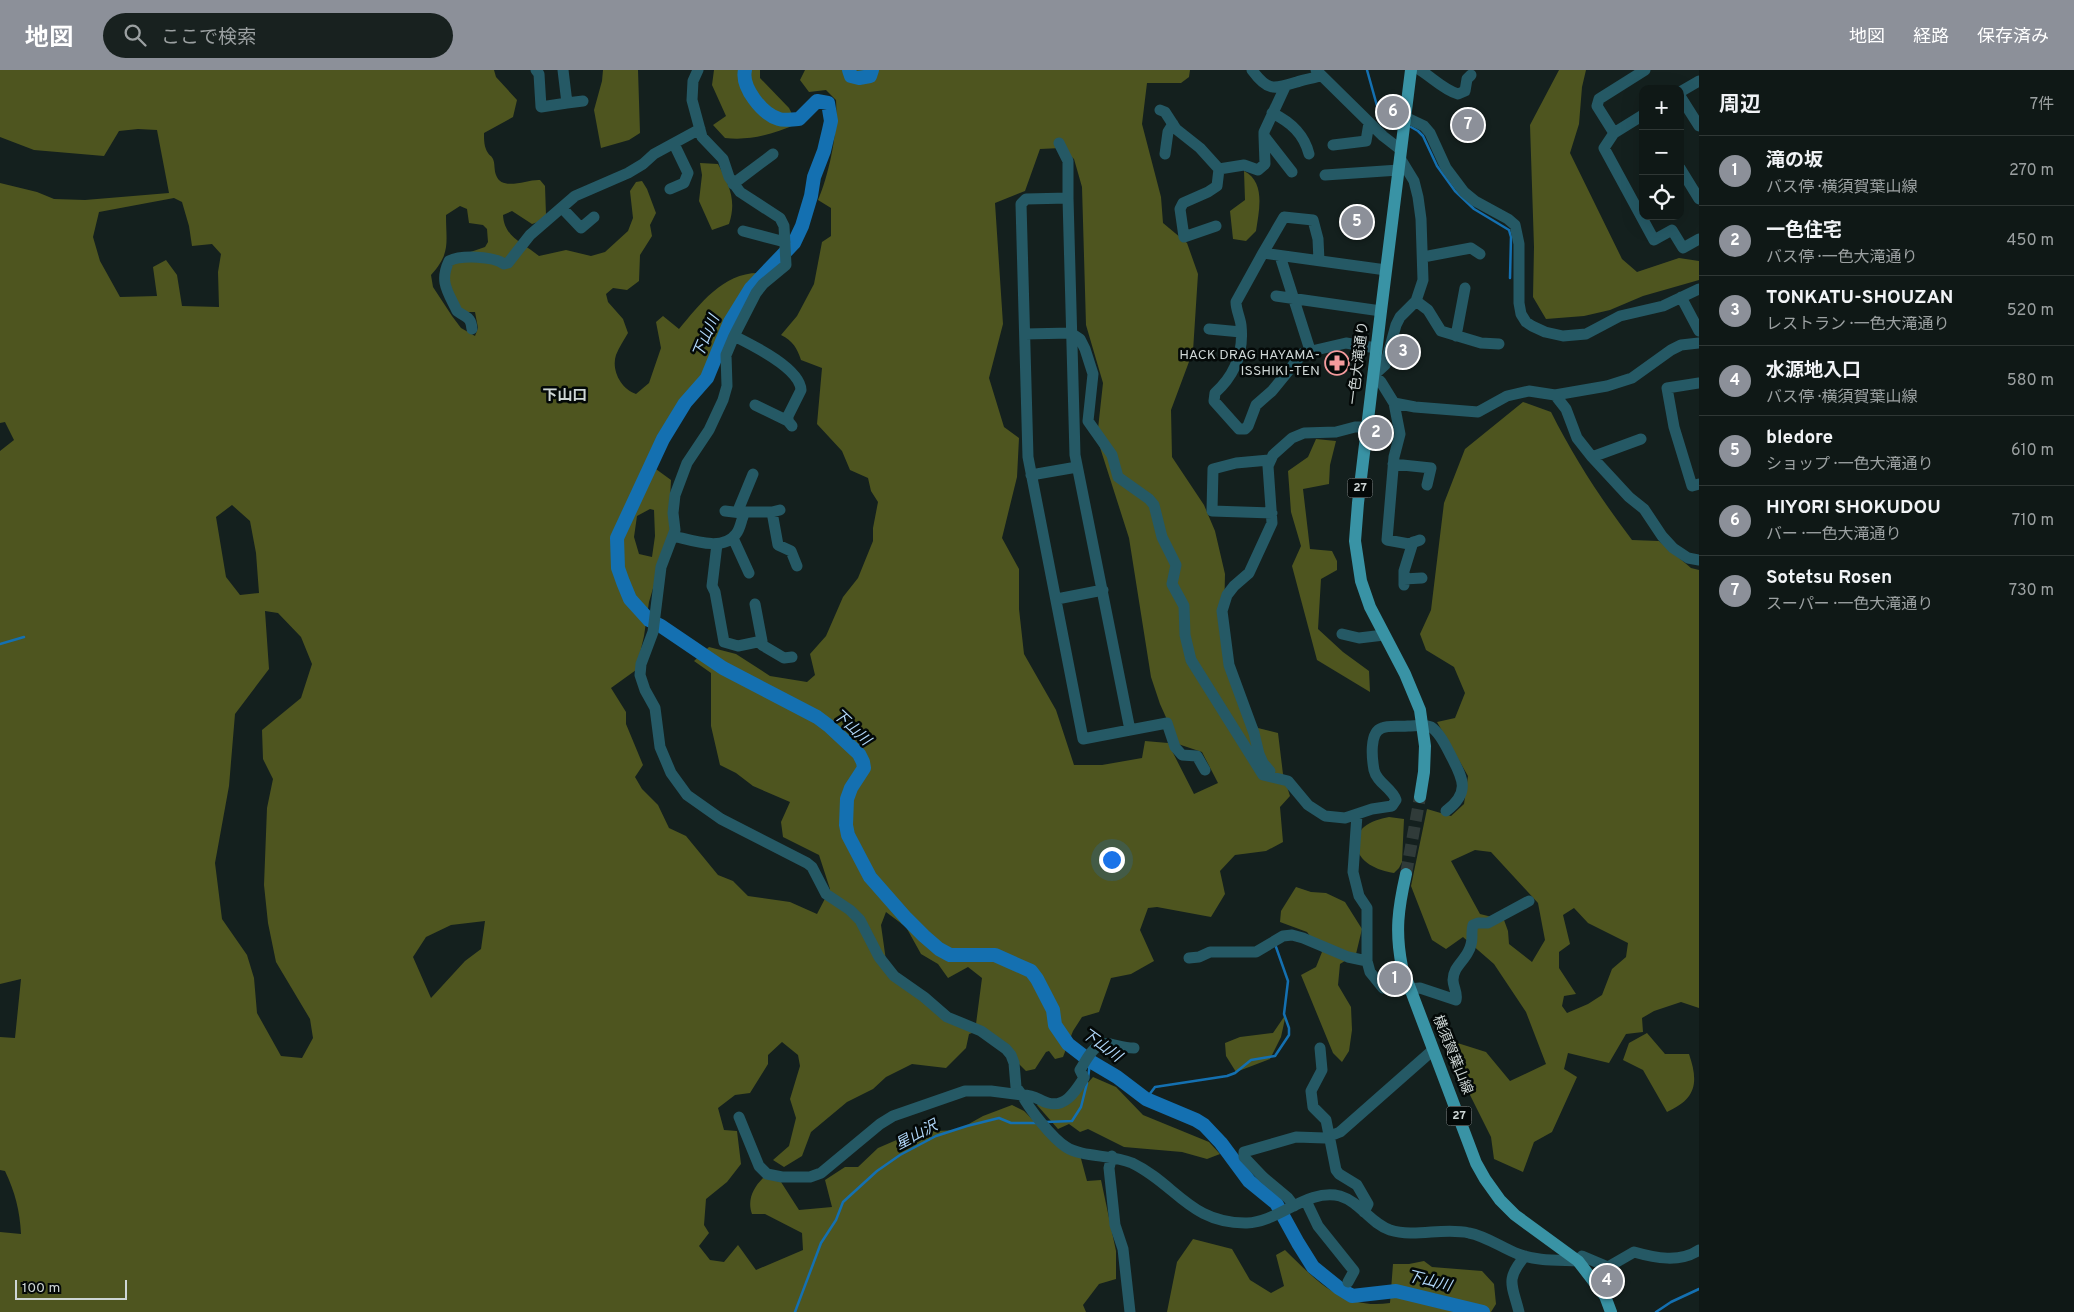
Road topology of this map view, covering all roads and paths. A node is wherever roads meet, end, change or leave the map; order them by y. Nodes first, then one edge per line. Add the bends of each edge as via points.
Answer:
1 (536, 70) edge
2 (563, 70) edge
3 (698, 70) edge
4 (1252, 70) edge
5 (1411, 70) edge
6 (1420, 70) edge
7 (1645, 70) edge
8 (1318, 73) edge
9 (1471, 75) dead end
10 (1699, 81) edge
11 (1284, 87) junction
12 (1684, 91) edge
13 (583, 101) dead end
14 (1684, 101) edge
15 (566, 103) junction
16 (1160, 110) dead end
17 (1272, 112) junction
18 (1405, 117) junction
19 (1639, 117) edge
20 (1370, 123) junction
21 (1173, 124) junction
22 (1699, 126) edge
23 (700, 130) junction
24 (1614, 132) junction
25 (1264, 136) junction
26 (1059, 143) dead end
27 (674, 144) junction
28 (1333, 145) dead end
29 (773, 154) dead end
30 (1165, 154) dead end
31 (1309, 154) dead end
32 (1400, 159) junction
33 (1219, 169) junction
34 (1292, 172) dead end
35 (1684, 174) edge
36 (1325, 175) dead end
37 (733, 184) junction
38 (670, 189) dead end
39 (1068, 198) junction
40 (1699, 198) edge
41 (562, 208) junction
42 (594, 217) dead end
43 (1216, 226) dead end
44 (743, 231) dead end
45 (1699, 239) edge
46 (785, 243) junction
47 (1263, 253) junction
48 (1480, 254) dead end
49 (1280, 256) junction
50 (1423, 257) junction
51 (1319, 261) junction
52 (1386, 270) junction
53 (1465, 288) dead end
54 (1699, 289) edge
55 (1276, 296) dead end
56 (1681, 297) junction
57 (1293, 299) junction
58 (1416, 301) junction
59 (1381, 311) junction
60 (472, 329) dead end
61 (1209, 330) dead end
62 (1699, 330) edge
63 (1071, 332) junction
64 (1241, 332) junction
65 (1025, 334) junction
66 (734, 336) junction
67 (1456, 336) junction
68 (1699, 343) edge
69 (1499, 344) dead end
70 (1376, 348) junction
71 (1310, 350) junction
72 (1374, 375) junction
73 (1699, 383) edge
74 (1555, 395) junction
75 (1394, 403) junction
76 (755, 405) dead end
77 (1367, 427) junction
78 (1640, 439) dead end
79 (1592, 457) junction
80 (1269, 460) junction
81 (1393, 464) junction
82 (1076, 466) junction
83 (753, 474) dead end
84 (1031, 475) junction
85 (1699, 484) edge
86 (1427, 485) dead end
87 (725, 511) dead end
88 (1272, 513) junction
89 (742, 514) junction
90 (674, 536) junction
91 (732, 538) junction
92 (717, 544) junction
93 (1699, 560) edge
94 (797, 566) dead end
95 (749, 573) dead end
96 (1422, 578) dead end
97 (1103, 590) junction
98 (1057, 599) junction
99 (755, 604) dead end
100 (1342, 634) dead end
101 (1384, 635) junction
102 (762, 641) junction
103 (792, 657) dead end
104 (1423, 726) junction
105 (1130, 730) junction
106 (1205, 770) dead end
107 (1281, 779) junction
108 (1420, 797) tunnel mouth
109 (1446, 811) dead end
110 (1357, 814) junction
111 (1406, 874) tunnel mouth
112 (1529, 901) dead end
113 (1189, 958) dead end
114 (1366, 961) junction
115 (1409, 988) junction
116 (1134, 1048) dead end
117 (1320, 1048) dead end
118 (1433, 1050) junction
119 (1024, 1099) junction
120 (739, 1117) dead end
121 (1328, 1137) junction
122 (1112, 1156) junction
123 (1306, 1201) junction
124 (1292, 1207) junction
125 (1364, 1212) junction
126 (1699, 1250) edge
127 (1525, 1256) junction
128 (1578, 1261) junction
129 (1348, 1282) dead end
130 (1130, 1312) edge
131 (1519, 1312) edge
132 (1611, 1312) edge

1 - 15 street via 542,107
2 - 15 street
3 - 23 street via 693,81 692,100
4 - 11 street via 1267,86
5 - 18 main road, 一色大滝通り / 27
6 - 9 street via 1458,94 1465,91 1466,79
7 - 24 street via 1599,99 1597,106
8 - 11 street
8 - 20 street
10 - 12 street
11 - 17 street
13 - 15 street
14 - 22 street
16 - 21 street via 1166,112
17 - 25 street
17 - 31 street via 1288,121 1305,140
18 - 32 main road, 一色大滝通り / 27
18 - 56 street via 1424,126 1430,133 1446,168 1464,192 1515,225 1519,244 1519,303 1521,314 1532,326 1564,336 1586,334 1620,316 1654,309
19 - 24 street
20 - 28 street via 1366,141
20 - 32 street
21 - 30 street via 1168,132
21 - 33 street
23 - 27 street
23 - 37 street via 706,142 723,159
24 - 45 street via 1604,148 1654,240 1672,230 1683,248
25 - 33 street via 1265,164 1258,170 1244,165
25 - 34 street
26 - 39 street via 1068,161
27 - 38 street via 688,173 684,183
27 - 41 street via 628,173 575,196
29 - 37 street
32 - 36 street
32 - 50 street via 1412,176 1418,197
32 - 52 main road, 一色大滝通り / 27
33 - 43 street via 1217,186 1182,203 1180,209 1184,237
35 - 40 street
37 - 46 street via 780,218
39 - 63 street
39 - 65 street via 1026,198 1021,204
41 - 42 street via 581,228
41 - 60 street via 530,235 508,263 488,257 449,261 444,280 457,311 469,317
44 - 46 street
46 - 66 street via 786,264 756,293
47 - 49 street
47 - 51 street via 1284,217 1313,220
47 - 64 street via 1236,302
48 - 50 street via 1471,248
49 - 51 street
49 - 57 street
50 - 58 street via 1423,280
51 - 52 street
52 - 59 main road, 一色大滝通り / 27
53 - 67 street
54 - 56 street
55 - 57 street
56 - 62 street
57 - 59 street
57 - 71 street
58 - 67 street via 1428,310 1441,331
58 - 72 street via 1400,317 1385,365
59 - 70 main road, 一色大滝通り / 27
61 - 64 street
63 - 65 street
63 - 82 street
63 - 107 street via 1080,339 1093,374 1088,421 1112,455 1118,477 1154,506 1164,543 1174,559 1176,571 1172,584 1184,606 1185,635 1191,660 1258,769 1268,777
64 - 71 street via 1236,367 1228,382 1215,393 1214,401 1239,429 1248,426 1256,405 1298,358
65 - 84 street
66 - 76 street via 758,348 797,377 801,390 790,424
66 - 90 street via 726,355 723,400 709,430 686,463 675,495
67 - 69 street
68 - 74 street via 1671,350 1632,378
70 - 71 street via 1346,343
70 - 72 main road, 一色大滝通り / 27
72 - 75 street
72 - 77 main road, 一色大滝通り / 27
73 - 85 street via 1668,388 1674,427 1692,486
74 - 75 street via 1529,391 1507,396 1478,412
74 - 79 street via 1566,409 1577,438
75 - 81 street via 1400,434
77 - 80 street via 1304,433 1292,438
77 - 101 main road, 一色大滝通り / 27 via 1358,502 1357,555 1361,582
78 - 79 street
79 - 93 street via 1644,509 1673,548 1688,558
80 - 88 street
80 - 88 street via 1212,469 1212,511
81 - 86 street via 1431,468
81 - 96 street via 1386,540 1409,544 1416,541 1404,571 1404,582
82 - 84 street
82 - 97 street
83 - 89 street via 739,508
84 - 98 street
87 - 89 street
88 - 107 street via 1272,523 1249,573 1227,595 1222,611 1229,665 1259,754 1267,767
89 - 91 street via 739,528
89 - 94 street via 776,511 778,545 790,551
90 - 92 street
90 - 119 street via 661,567 653,632 640,675 655,708 660,747 678,784 687,795 721,819 812,867 826,894 860,920 879,957 894,976 947,1017 981,1031 1006,1049 1014,1063 1016,1087
91 - 92 street
91 - 95 street
92 - 102 street via 712,586 724,642 738,646
97 - 98 street
97 - 105 street
98 - 105 street via 1083,739
99 - 102 street
100 - 101 street via 1359,638
101 - 104 main road, 一色大滝通り / 27 via 1414,694
102 - 103 street via 762,645 784,658
104 - 108 main road, 一色大滝通り / 27 via 1424,772
104 - 109 street via 1431,727 1444,742 1461,772 1462,792
104 - 110 street via 1383,727 1374,734 1376,777 1396,800 1392,806 1372,808
105 - 106 street via 1167,723 1175,747 1182,755 1197,756
107 - 110 street via 1292,784 1308,805 1325,816 1345,818
110 - 114 street via 1353,872 1359,896 1367,908
111 - 115 main road, 横須賀葉山線 / 27 via 1397,932
112 - 115 street via 1488,923 1474,926 1474,941 1454,973 1452,982 1458,996 1456,1000 1420,988
113 - 114 street via 1210,952 1256,952 1283,936 1292,935
114 - 115 street via 1383,988
115 - 118 main road, 横須賀葉山線 / 27
116 - 119 street via 1109,1043 1098,1046 1080,1070 1084,1078 1075,1093 1063,1102 1049,1103 1032,1095
117 - 121 street via 1322,1070 1312,1090 1313,1107 1326,1120
118 - 121 street via 1340,1132
118 - 128 main road, 横須賀葉山線 / 27 via 1476,1163 1490,1186 1515,1214
119 - 120 street via 991,1091 965,1091 893,1116 822,1173 810,1177 767,1174 759,1166
119 - 122 street via 1067,1148
121 - 124 street via 1296,1137 1244,1152 1250,1164 1288,1198
121 - 125 street via 1336,1170 1357,1185 1368,1204
122 - 124 street via 1151,1174 1201,1213 1230,1222 1264,1221
122 - 130 street via 1109,1168 1115,1225 1123,1249
123 - 124 street
123 - 125 street via 1324,1195 1340,1196
123 - 129 street via 1318,1226 1354,1271
125 - 127 street via 1390,1230 1471,1233
126 - 128 street via 1692,1255 1658,1258 1634,1252 1608,1268 1582,1256
127 - 128 street
127 - 131 street via 1513,1270 1511,1278
128 - 132 main road, 横須賀葉山線 / 27 via 1605,1296

